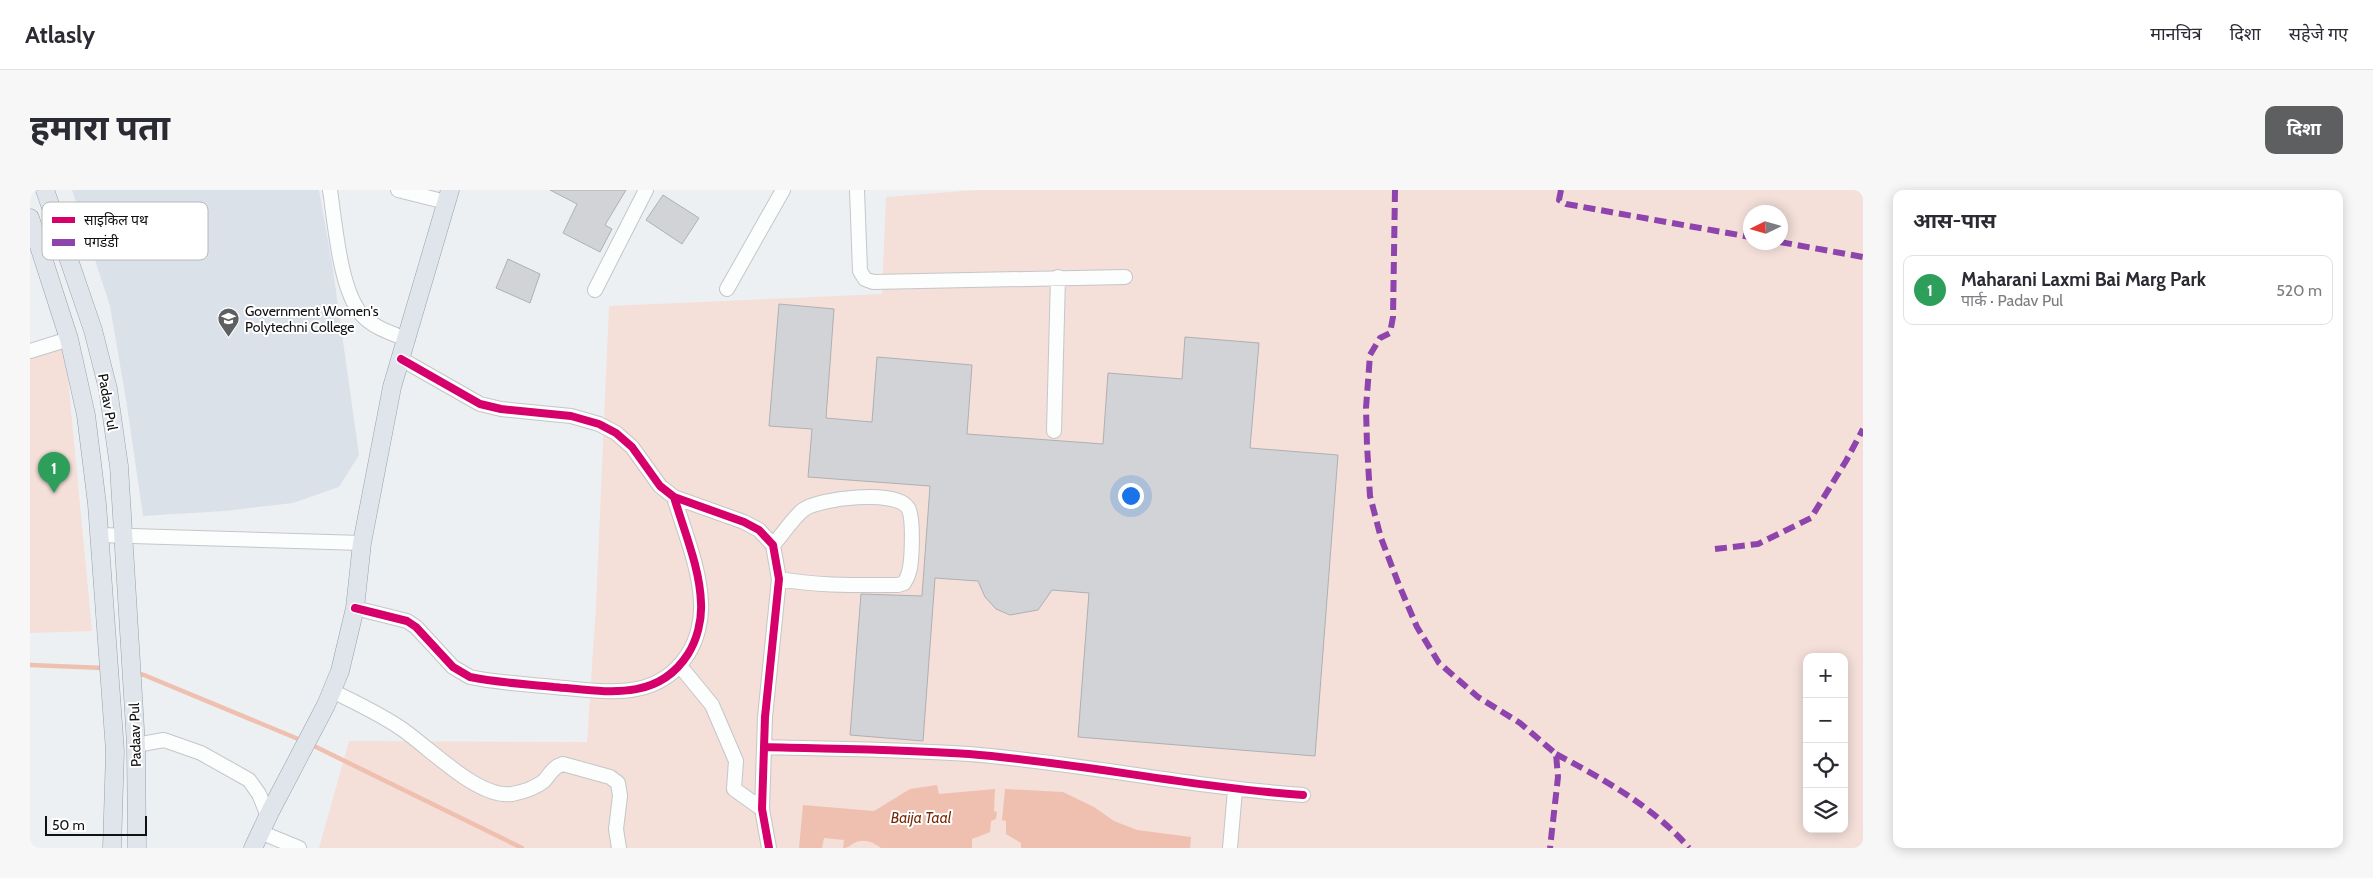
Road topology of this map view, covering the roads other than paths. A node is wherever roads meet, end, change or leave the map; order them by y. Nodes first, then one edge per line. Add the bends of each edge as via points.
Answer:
1 (45, 190) edge
2 (330, 190) edge
3 (398, 190) edge
4 (646, 190) edge
5 (783, 190) edge
6 (857, 190) edge
7 (448, 196) edge
8 (49, 202) edge
9 (30, 218) edge
10 (42, 255) edge
11 (44, 260) edge
12 (69, 260) edge
13 (1058, 277) junction
14 (1125, 277) dead end
15 (727, 289) dead end
16 (596, 290) dead end
17 (69, 339) junction
18 (406, 339) junction
19 (30, 351) edge
20 (401, 360) junction
21 (1054, 432) dead end
22 (674, 497) junction
23 (99, 535) junction
24 (124, 536) junction
25 (362, 543) junction
26 (774, 546) junction
27 (779, 579) junction
28 (355, 608) junction
29 (130, 622) joint
30 (106, 628) joint
31 (680, 666) junction
32 (329, 698) junction
33 (136, 747) junction
34 (765, 747) junction
35 (115, 750) junction
36 (1235, 790) junction
37 (1303, 795) dead end
38 (762, 809) junction
39 (266, 819) junction
40 (112, 848) edge
41 (136, 848) edge
42 (254, 848) edge
43 (299, 848) edge
44 (619, 848) edge
45 (769, 848) edge
46 (1230, 848) edge

1 - 8 main road, Padav Pul
2 - 18 street via 351,300 374,326
3 - 7 street
4 - 16 street
5 - 15 street
6 - 13 street via 860,271 865,279 873,282
7 - 18 main road
9 - 10 main road, Padav Pul
11 - 17 main road, Padav Pul
12 - 24 main road, Padav Pul via 93,330 108,390 119,466
13 - 14 street
13 - 21 street
17 - 19 street
17 - 23 main road, Padav Pul via 86,414
18 - 20 main road
20 - 22 street via 480,404 571,416 616,433 632,447 660,486
20 - 25 main road via 384,422
22 - 26 street via 744,522 759,530
22 - 31 street via 697,574 702,604 693,647
23 - 24 street
23 - 30 main road, Padav Pul
24 - 25 street
24 - 29 main road, Padav Pul
25 - 28 main road
26 - 27 street
26 - 27 street via 802,510 818,502 842,498 900,501 908,508 911,522 910,572 904,583 853,585
27 - 34 street
28 - 31 street via 408,622 453,667 470,677 600,691 631,690 667,679
28 - 32 main road via 340,671
29 - 33 main road, Padaav Pul
30 - 35 main road, Padaav Pul
31 - 38 street via 712,705 736,761 734,789
32 - 39 main road
32 - 44 street via 376,712 451,768 496,793 511,794 532,789 544,781 552,769 563,764 610,777 620,789 616,829
33 - 35 street
33 - 39 street via 164,740 201,754 249,780 259,794
33 - 41 main road, Padaav Pul
34 - 36 street via 968,754 1071,765
34 - 38 street
35 - 40 main road, Padaav Pul
36 - 37 street
36 - 46 street
38 - 45 street
39 - 42 main road
39 - 43 street

